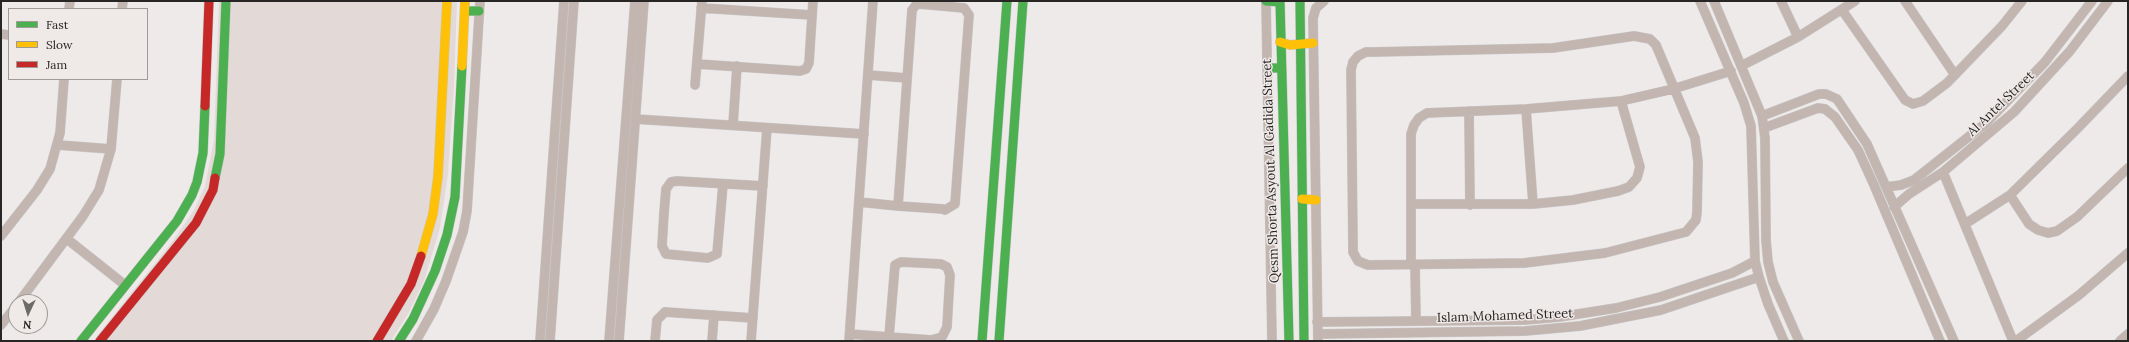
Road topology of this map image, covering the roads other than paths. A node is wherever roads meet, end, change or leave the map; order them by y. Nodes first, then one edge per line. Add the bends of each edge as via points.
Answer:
1 (209, 1) edge
2 (226, 1) edge
3 (447, 1) edge
4 (465, 1) edge
5 (480, 1) edge
6 (564, 1) edge
7 (574, 1) edge
8 (635, 1) edge
9 (644, 1) edge
10 (813, 1) edge
11 (873, 1) edge
12 (1007, 1) edge
13 (1023, 1) edge
14 (1266, 1) edge
15 (1280, 1) edge
16 (1300, 1) edge
17 (1324, 1) edge
18 (1700, 1) edge
19 (1714, 1) edge
20 (1781, 1) edge
21 (1854, 1) edge
22 (1905, 1) edge
23 (2022, 1) edge
24 (2092, 1) edge
25 (2108, 1) edge
26 (701, 4) edge
27 (1842, 10) junction
28 (465, 11) junction
29 (479, 11) junction
30 (812, 15) junction
31 (1798, 37) junction
32 (1280, 42) junction
33 (1300, 43) junction
34 (1313, 43) junction
35 (444, 58) junction
36 (463, 60) junction
37 (697, 64) junction
38 (737, 66) junction
39 (1741, 66) junction
40 (1268, 68) junction
41 (1281, 68) junction
42 (634, 71) junction
43 (1731, 72) junction
44 (868, 75) junction
45 (1955, 75) junction
46 (2128, 76) edge
47 (907, 78) junction
48 (64, 80) edge
49 (117, 80) edge
50 (695, 84) dead end
51 (1673, 89) junction
52 (1282, 98) junction
53 (1301, 99) junction
54 (1755, 99) junction
55 (1621, 101) junction
56 (1744, 103) junction
57 (999, 108) junction
58 (1526, 109) junction
59 (1016, 110) junction
60 (1469, 111) junction
61 (1762, 116) junction
62 (635, 119) junction
63 (733, 125) junction
64 (767, 128) junction
65 (1764, 128) junction
66 (864, 134) junction
67 (58, 145) junction
68 (111, 149) junction
69 (2128, 168) edge
70 (1943, 172) junction
71 (723, 184) junction
72 (1885, 184) junction
73 (1874, 185) junction
74 (763, 186) junction
75 (2010, 195) junction
76 (1302, 199) junction
77 (1316, 200) junction
78 (550, 202) junction
79 (859, 202) junction
80 (560, 203) junction
81 (1411, 204) junction
82 (1533, 204) junction
83 (1470, 205) junction
84 (898, 206) junction
85 (1894, 207) junction
86 (1965, 224) junction
87 (1, 236) edge
88 (67, 239) junction
89 (1754, 240) junction
90 (1766, 240) junction
91 (2128, 254) edge
92 (1756, 260) junction
93 (1413, 265) junction
94 (1759, 277) junction
95 (125, 285) junction
96 (25, 294) edge
97 (714, 315) junction
98 (8, 316) edge
99 (611, 316) junction
100 (621, 317) junction
101 (753, 318) junction
102 (1416, 321) junction
103 (1473, 321) junction
104 (1318, 322) junction
105 (1, 325) edge
106 (1474, 331) junction
107 (2128, 334) edge
108 (849, 337) edge
109 (889, 337) junction
110 (1318, 337) edge
111 (1415, 337) edge
112 (81, 341) edge
113 (100, 341) edge
114 (377, 341) edge
115 (399, 341) edge
116 (416, 341) edge
117 (540, 341) edge
118 (550, 341) edge
119 (610, 341) edge
120 (619, 341) edge
121 (656, 341) edge
122 (712, 341) edge
123 (752, 341) edge
124 (982, 341) edge
125 (999, 341) edge
126 (1272, 341) edge
127 (1289, 341) edge
128 (1304, 341) edge
129 (1784, 341) edge
130 (1799, 341) edge
131 (1940, 341) edge
132 (1954, 341) edge
133 (2013, 341) edge
134 (2016, 341) edge
135 (2120, 341) edge

1 - 95 main road via 202,153 197,182 177,221
2 - 113 main road via 220,154 212,190 196,223
3 - 35 main road
4 - 28 main road
5 - 29 street
6 - 78 street
7 - 80 street
8 - 42 street
9 - 42 street
10 - 30 street
11 - 44 street
12 - 57 main road
13 - 59 main road
14 - 15 main road
14 - 40 street
15 - 32 main road, Qesm Shorta Asyout Al Gadida Street
16 - 33 main road
17 - 34 street via 1313,14
18 - 43 street
19 - 39 street
20 - 31 street
21 - 27 street
22 - 45 street
23 - 45 street
24 - 72 street, Al Antel Street via 2045,62 1981,127 1914,180 1901,185
25 - 70 street, Al Antel Street via 2070,51 2014,112
26 - 30 street
26 - 37 street
27 - 31 street
27 - 45 street via 1908,103 1918,104
28 - 29 main road
28 - 36 main road
29 - 116 street via 467,211 463,232 434,309
30 - 38 street via 809,63 806,69 800,71
31 - 39 street
32 - 33 main road via 1290,45
32 - 41 main road, Qesm Shorta Asyout Al Gadida Street
33 - 34 main road
33 - 53 main road
34 - 77 street
35 - 36 main road
35 - 114 main road via 438,176 428,233 411,284
36 - 115 main road via 455,197 447,235 428,287
37 - 38 street
37 - 50 street
38 - 63 street
39 - 54 street
40 - 41 main road
40 - 126 street
41 - 52 main road, Qesm Shorta Asyout Al Gadida Street
42 - 62 street
42 - 99 street
43 - 51 street
43 - 56 street
44 - 47 street
44 - 66 street
46 - 75 street
47 - 84 street
47 - 84 street via 914,6 920,4 960,7 966,10 969,15 956,202 953,207 945,210
48 - 67 street
49 - 68 street
51 - 55 street
51 - 93 street via 1693,132 1697,154 1697,212 1694,223 1686,232 1605,253 1575,257 1524,263
51 - 93 street via 1656,45 1642,36 1553,48 1366,52 1358,56 1351,70 1353,252 1358,261 1368,265
52 - 53 main road
52 - 127 main road, Qesm Shorta Asyout Al Gadida Street
53 - 76 main road
54 - 56 street
54 - 61 street
55 - 58 street
55 - 82 street via 1639,159 1637,178 1629,187 1618,191 1573,200
56 - 89 street via 1753,137
57 - 59 main road
57 - 124 main road
58 - 60 street
58 - 82 street
59 - 125 main road
60 - 81 street via 1427,113 1414,125 1411,134
60 - 83 street
61 - 65 street
61 - 72 street via 1819,94 1832,96 1842,104 1867,144
62 - 63 street
62 - 100 street
63 - 64 street
64 - 66 street
64 - 74 street
65 - 73 street via 1812,110 1824,109 1830,112 1858,150
65 - 90 street
66 - 79 street
67 - 68 street
67 - 87 street via 44,180
68 - 88 street via 99,190
69 - 75 street via 2077,217 2057,231 2048,233 2029,224
70 - 85 street, Al Antel Street
70 - 86 street
71 - 71 street via 677,181 669,184 666,189 662,246 666,254 708,258 717,254
71 - 74 street
72 - 73 street, Al Antel Street
72 - 85 street
73 - 131 street
74 - 101 street
75 - 86 street
76 - 77 main road
76 - 128 main road
77 - 104 street
78 - 80 street
78 - 117 street
79 - 84 street
79 - 108 street
80 - 118 street
81 - 83 street
81 - 93 street
82 - 83 street
85 - 132 street
86 - 133 street
88 - 95 street
88 - 96 street
89 - 90 street
89 - 92 street
90 - 130 street via 1773,282
91 - 134 street via 2079,295
92 - 94 street
92 - 103 street, Islam Mohamed Street via 1732,273 1660,297 1616,308 1538,319
93 - 102 street
94 - 106 street, Islam Mohamed Street via 1688,302 1607,322 1553,329
94 - 129 street
95 - 112 main road
97 - 101 street
97 - 121 street via 668,312 662,314 657,320
97 - 122 street
98 - 105 street
99 - 100 street
99 - 119 street
100 - 120 street
101 - 123 street
102 - 103 street, Islam Mohamed Street
102 - 104 street, Islam Mohamed Street
103 - 106 street
104 - 110 street
106 - 111 street, Islam Mohamed Street
107 - 135 street
108 - 109 street
109 - 109 street via 935,340 945,334 950,275 947,267 941,264 901,262 894,266
110 - 111 street, Islam Mohamed Street

